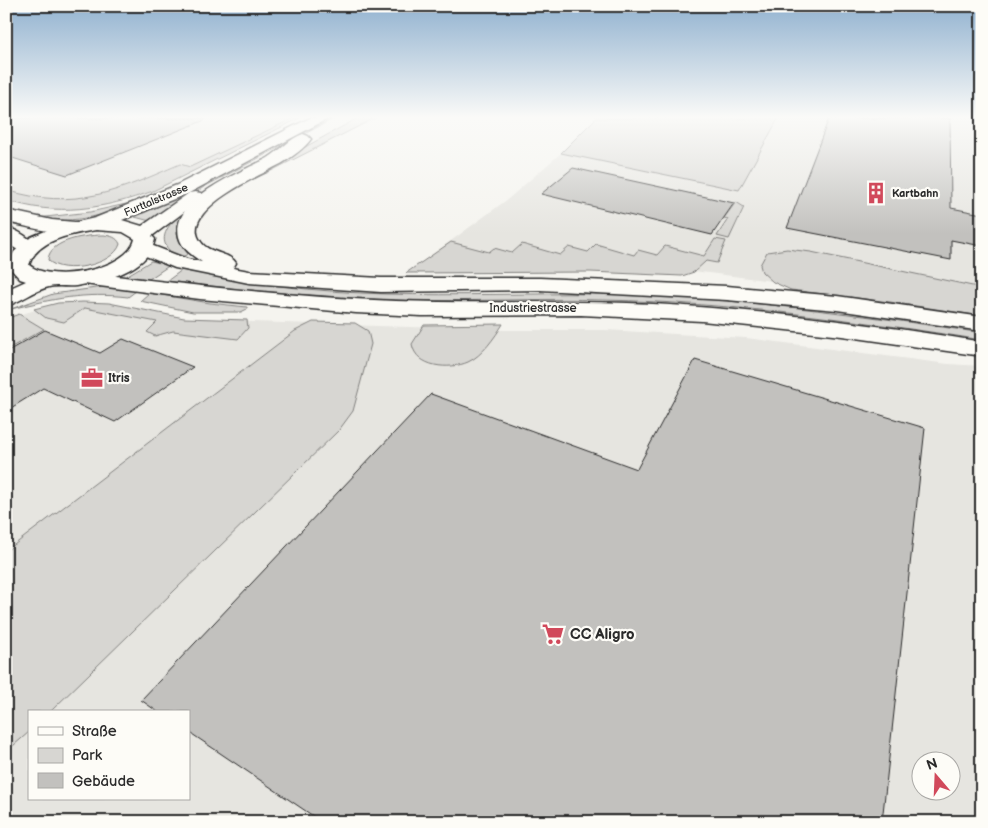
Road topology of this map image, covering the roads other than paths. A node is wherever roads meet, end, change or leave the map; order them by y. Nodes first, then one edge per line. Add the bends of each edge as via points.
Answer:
1 (251, 157) edge
2 (270, 157) edge
3 (281, 157) edge
4 (6, 216) edge
5 (88, 226) junction
6 (6, 233) edge
7 (142, 241) junction
8 (17, 262) edge
9 (84, 278) junction
10 (46, 280) junction
11 (313, 281) junction
12 (6, 299) edge
13 (982, 324) edge
14 (982, 349) edge

1 - 5 street, Furttalstrasse via 183,189
2 - 7 street, Furttalstrasse via 203,192
3 - 11 street, Industriestrasse via 213,195 188,220 187,236 201,252 222,262
4 - 5 street via 52,226
5 - 7 street, Industriestrasse via 126,226
5 - 8 street, Furttalstrasse via 46,237
6 - 8 street
7 - 9 street, Furttalstrasse via 135,256 121,265
7 - 11 street, Industriestrasse via 182,264 249,277
8 - 10 street via 22,273
9 - 10 street
9 - 14 street, Industriestrasse via 313,304 397,308 606,309 712,315 882,332
10 - 12 street
11 - 13 street, Industriestrasse via 448,286 568,285 727,292 837,303

